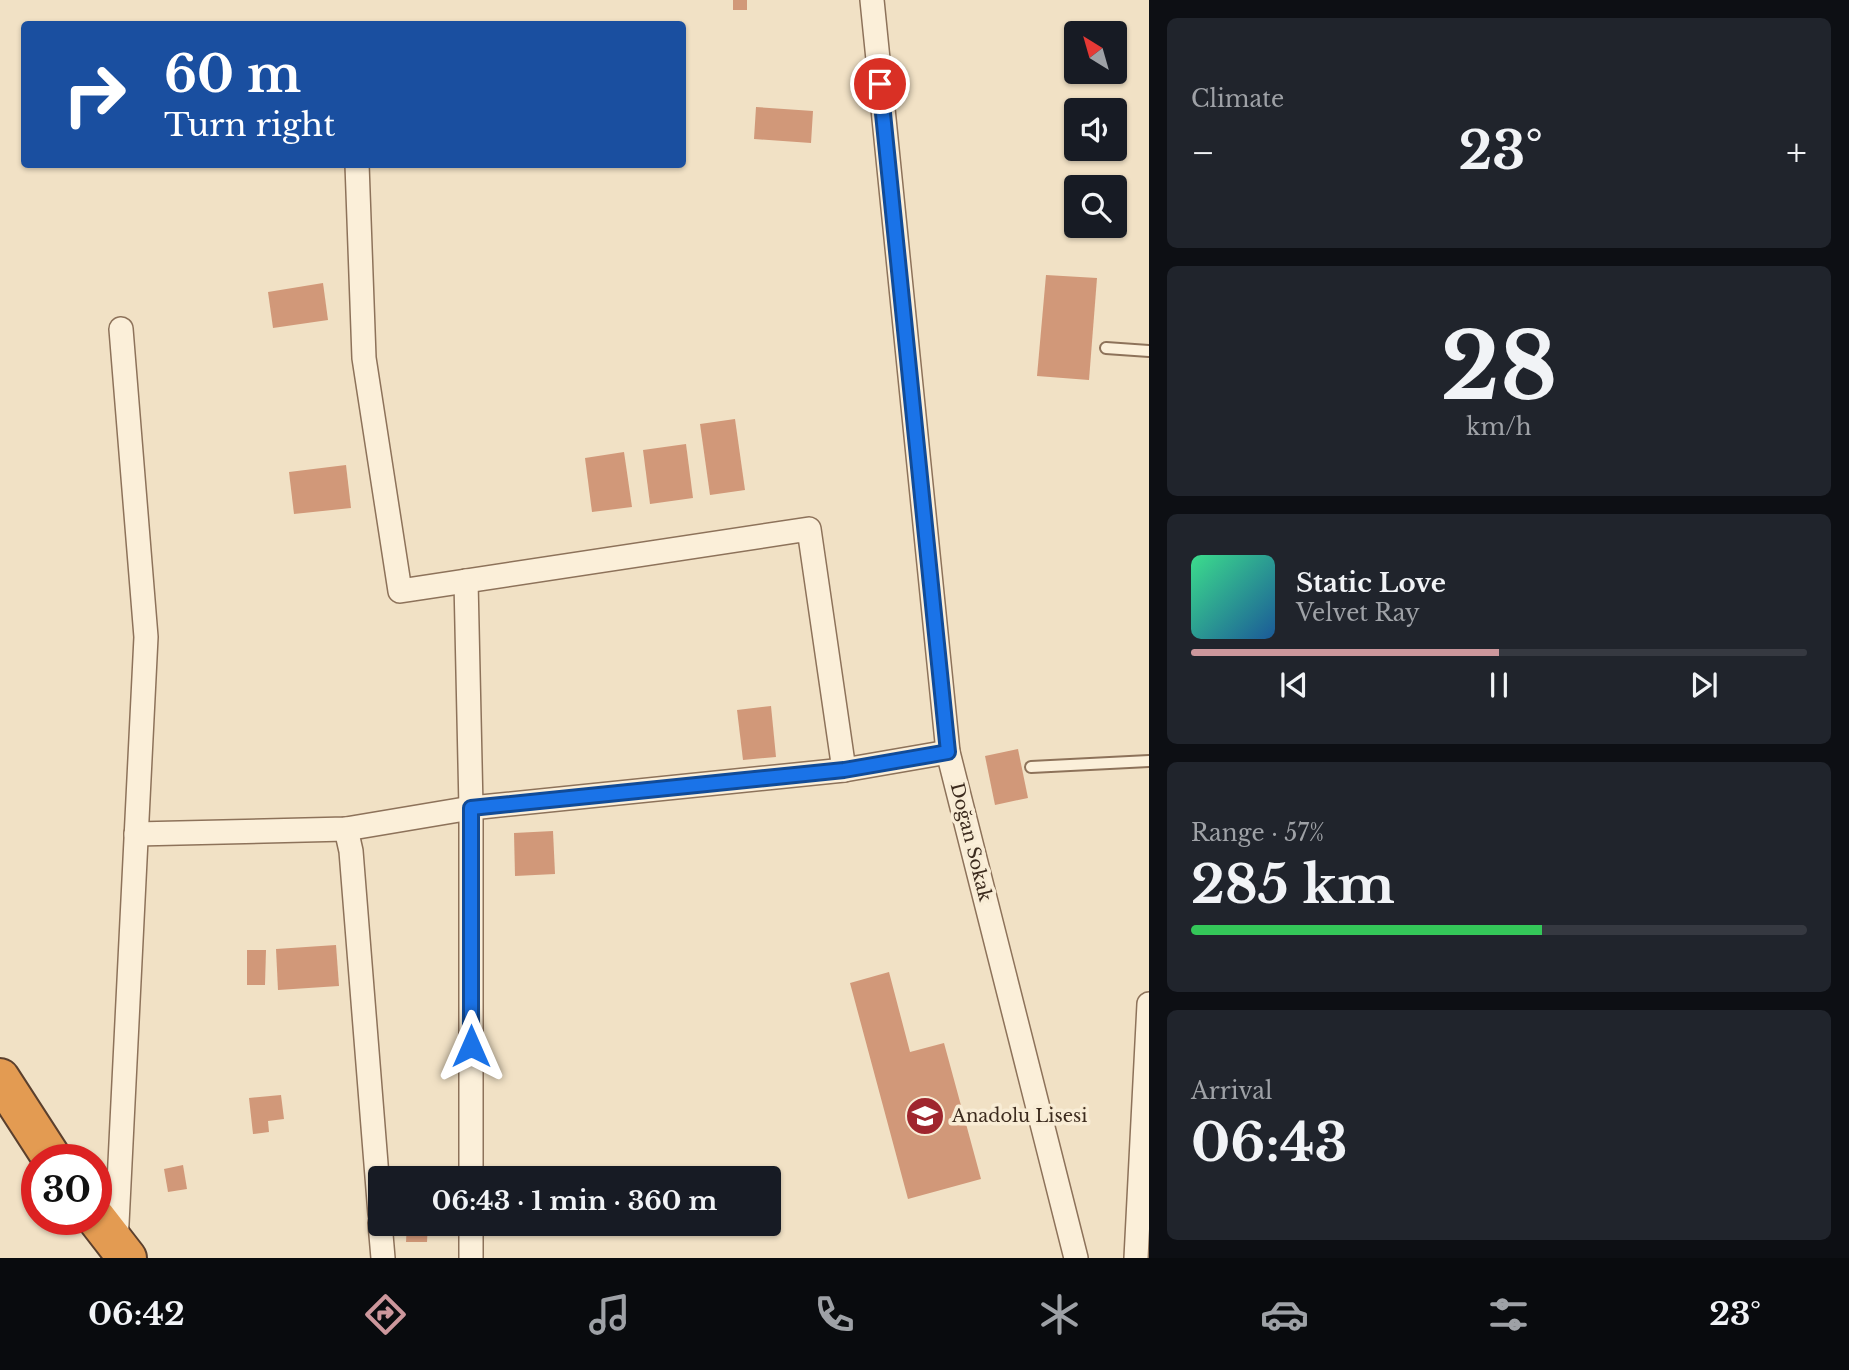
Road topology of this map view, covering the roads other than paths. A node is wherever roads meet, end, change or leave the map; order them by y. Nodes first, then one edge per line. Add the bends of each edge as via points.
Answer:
1 (872, 0) edge
2 (357, 168) edge
3 (121, 329) dead end
4 (1106, 348) dead end
5 (1149, 351) edge
6 (466, 581) junction
7 (948, 752) junction
8 (1149, 761) edge
9 (1031, 767) dead end
10 (844, 770) junction
11 (471, 808) junction
12 (346, 829) junction
13 (136, 834) junction
14 (1149, 1003) edge
15 (0, 1078) edge
16 (43, 1144) edge
17 (376, 1166) edge
18 (471, 1166) edge
19 (381, 1236) edge
20 (471, 1236) edge
21 (113, 1240) edge
22 (383, 1258) edge
23 (471, 1258) edge
24 (1076, 1258) edge
25 (1136, 1258) edge

1 - 7 street, Doğan Sokak
2 - 6 street via 363,358 400,591
3 - 13 street via 146,637
4 - 5 lane
6 - 10 street via 809,529
6 - 11 street
7 - 10 street
7 - 24 street, Doğan Sokak
8 - 9 lane
10 - 11 street
11 - 12 street
11 - 18 street
12 - 13 street
12 - 17 street
13 - 21 street
14 - 25 street
15 - 16 highway
19 - 22 street
20 - 23 street

